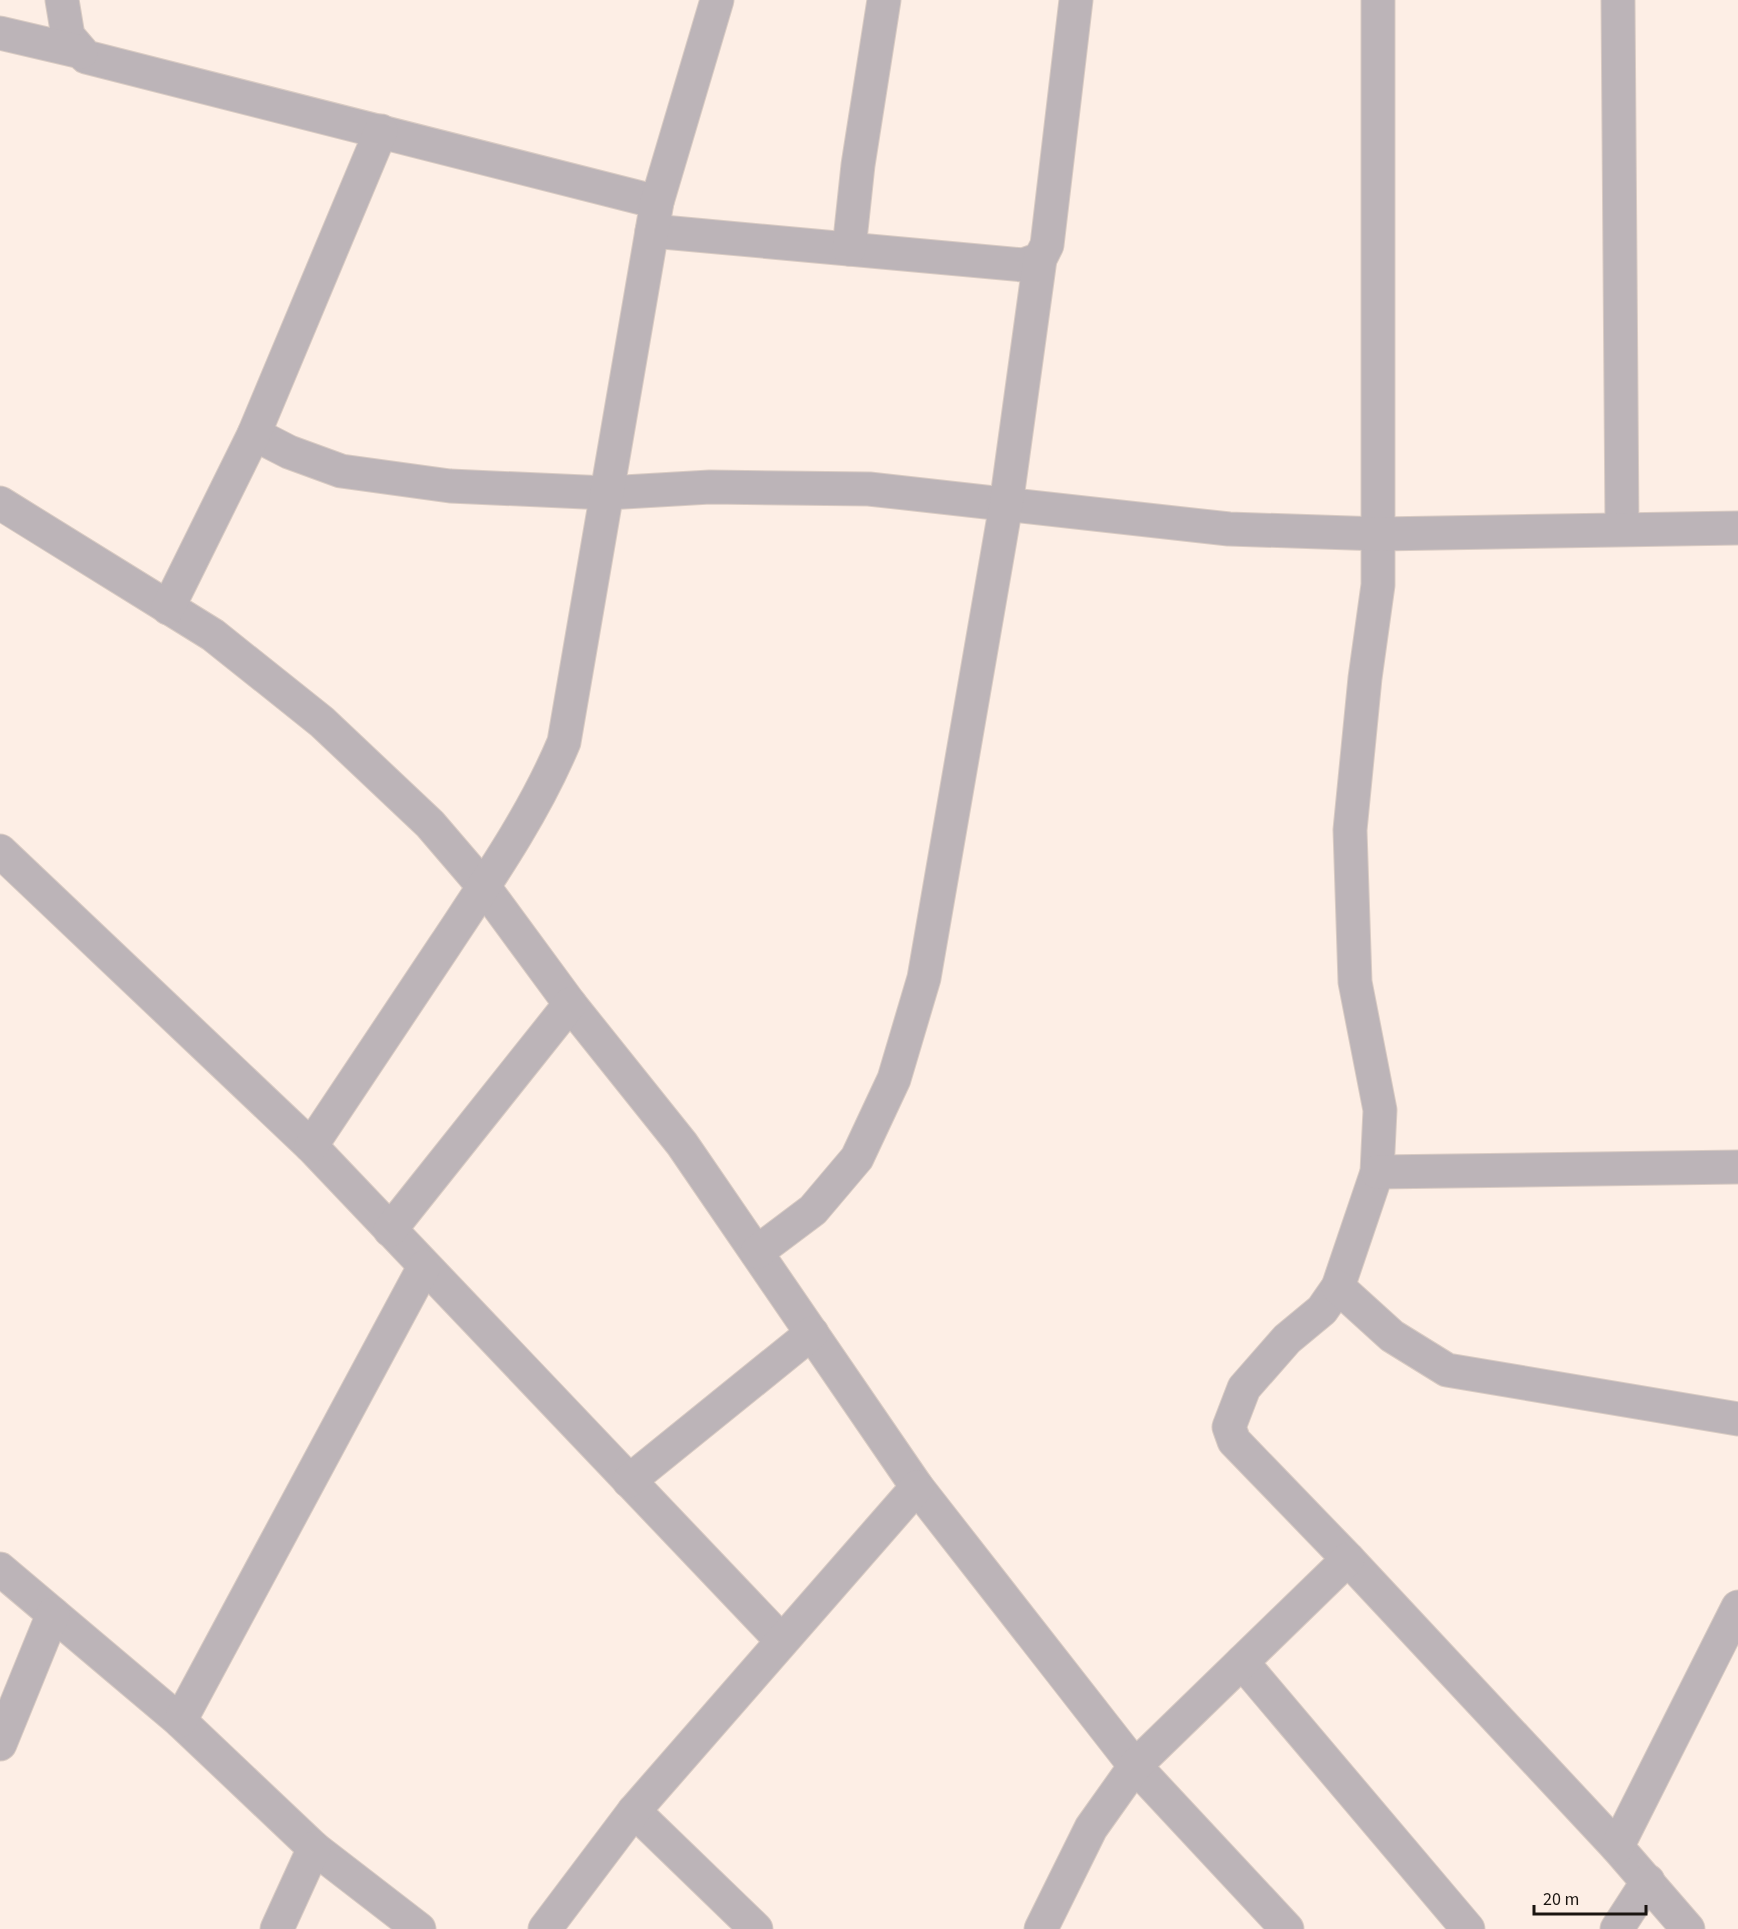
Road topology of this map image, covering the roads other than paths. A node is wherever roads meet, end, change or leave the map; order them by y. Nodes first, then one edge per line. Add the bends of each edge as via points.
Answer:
1 (62, 0) edge
2 (717, 0) edge
3 (884, 0) edge
4 (1076, 0) edge
5 (1378, 0) edge
6 (1618, 0) edge
7 (0, 33) edge
8 (81, 52) junction
9 (381, 131) junction
10 (654, 216) junction
11 (849, 249) junction
12 (1040, 260) junction
13 (254, 434) junction
14 (607, 493) junction
15 (0, 503) edge
16 (1006, 505) junction
17 (1622, 528) junction
18 (1738, 528) edge
19 (1380, 534) junction
20 (168, 608) junction
21 (0, 851) edge
22 (484, 887) junction
23 (570, 1004) junction
24 (311, 1146) junction
25 (1738, 1167) edge
26 (1377, 1172) junction
27 (390, 1230) junction
28 (757, 1252) junction
29 (424, 1267) junction
30 (1338, 1287) junction
31 (812, 1333) junction
32 (1738, 1419) edge
33 (629, 1481) junction
34 (917, 1487) junction
35 (1348, 1559) junction
36 (0, 1569) edge
37 (1738, 1607) edge
38 (53, 1614) junction
39 (781, 1640) junction
40 (1242, 1662) junction
41 (180, 1721) junction
42 (0, 1744) edge
43 (1136, 1766) junction
44 (634, 1811) junction
45 (1617, 1847) junction
46 (314, 1848) junction
47 (1648, 1881) junction
48 (276, 1929) edge
49 (419, 1929) edge
50 (545, 1929) edge
51 (756, 1929) edge
52 (1041, 1929) edge
53 (1287, 1929) edge
54 (1468, 1929) edge
55 (1617, 1929) edge
56 (1688, 1929) edge

1 - 8 street via 68,36
2 - 10 street
3 - 11 street
4 - 12 street via 1047,245
5 - 19 street
6 - 17 street
7 - 8 street
8 - 9 street via 86,57
9 - 10 street
9 - 13 street
10 - 11 street
10 - 14 street
11 - 12 street via 1023,265
12 - 16 street
13 - 14 street via 341,471 450,486
13 - 20 street
14 - 16 street via 710,487 869,489
14 - 22 street via 564,741 536,799
15 - 20 street
16 - 19 street via 1229,529
16 - 28 street via 924,978 894,1079 857,1158 813,1210
17 - 18 street
17 - 19 street
19 - 26 street via 1378,585 1350,830 1355,982 1380,1110
20 - 22 street via 213,636 322,722 430,824
21 - 24 street
22 - 23 street
22 - 24 street
23 - 27 street
23 - 28 street via 682,1144
24 - 27 street
25 - 26 street
26 - 30 street
27 - 29 street
28 - 31 street
29 - 33 street
29 - 41 street
30 - 32 street via 1392,1336 1448,1370
30 - 35 street via 1322,1310 1287,1339 1244,1388 1228,1427 1234,1441
31 - 33 street
31 - 34 street
33 - 39 street
34 - 39 street
34 - 43 street
35 - 40 street
35 - 45 street
36 - 38 street
37 - 45 street
38 - 41 street
38 - 42 street
39 - 44 street
40 - 43 street
40 - 54 street
41 - 46 street
43 - 52 street via 1091,1828
43 - 53 street
44 - 50 street
44 - 51 street
45 - 47 street
46 - 48 street
46 - 49 street
47 - 55 street
47 - 56 street

